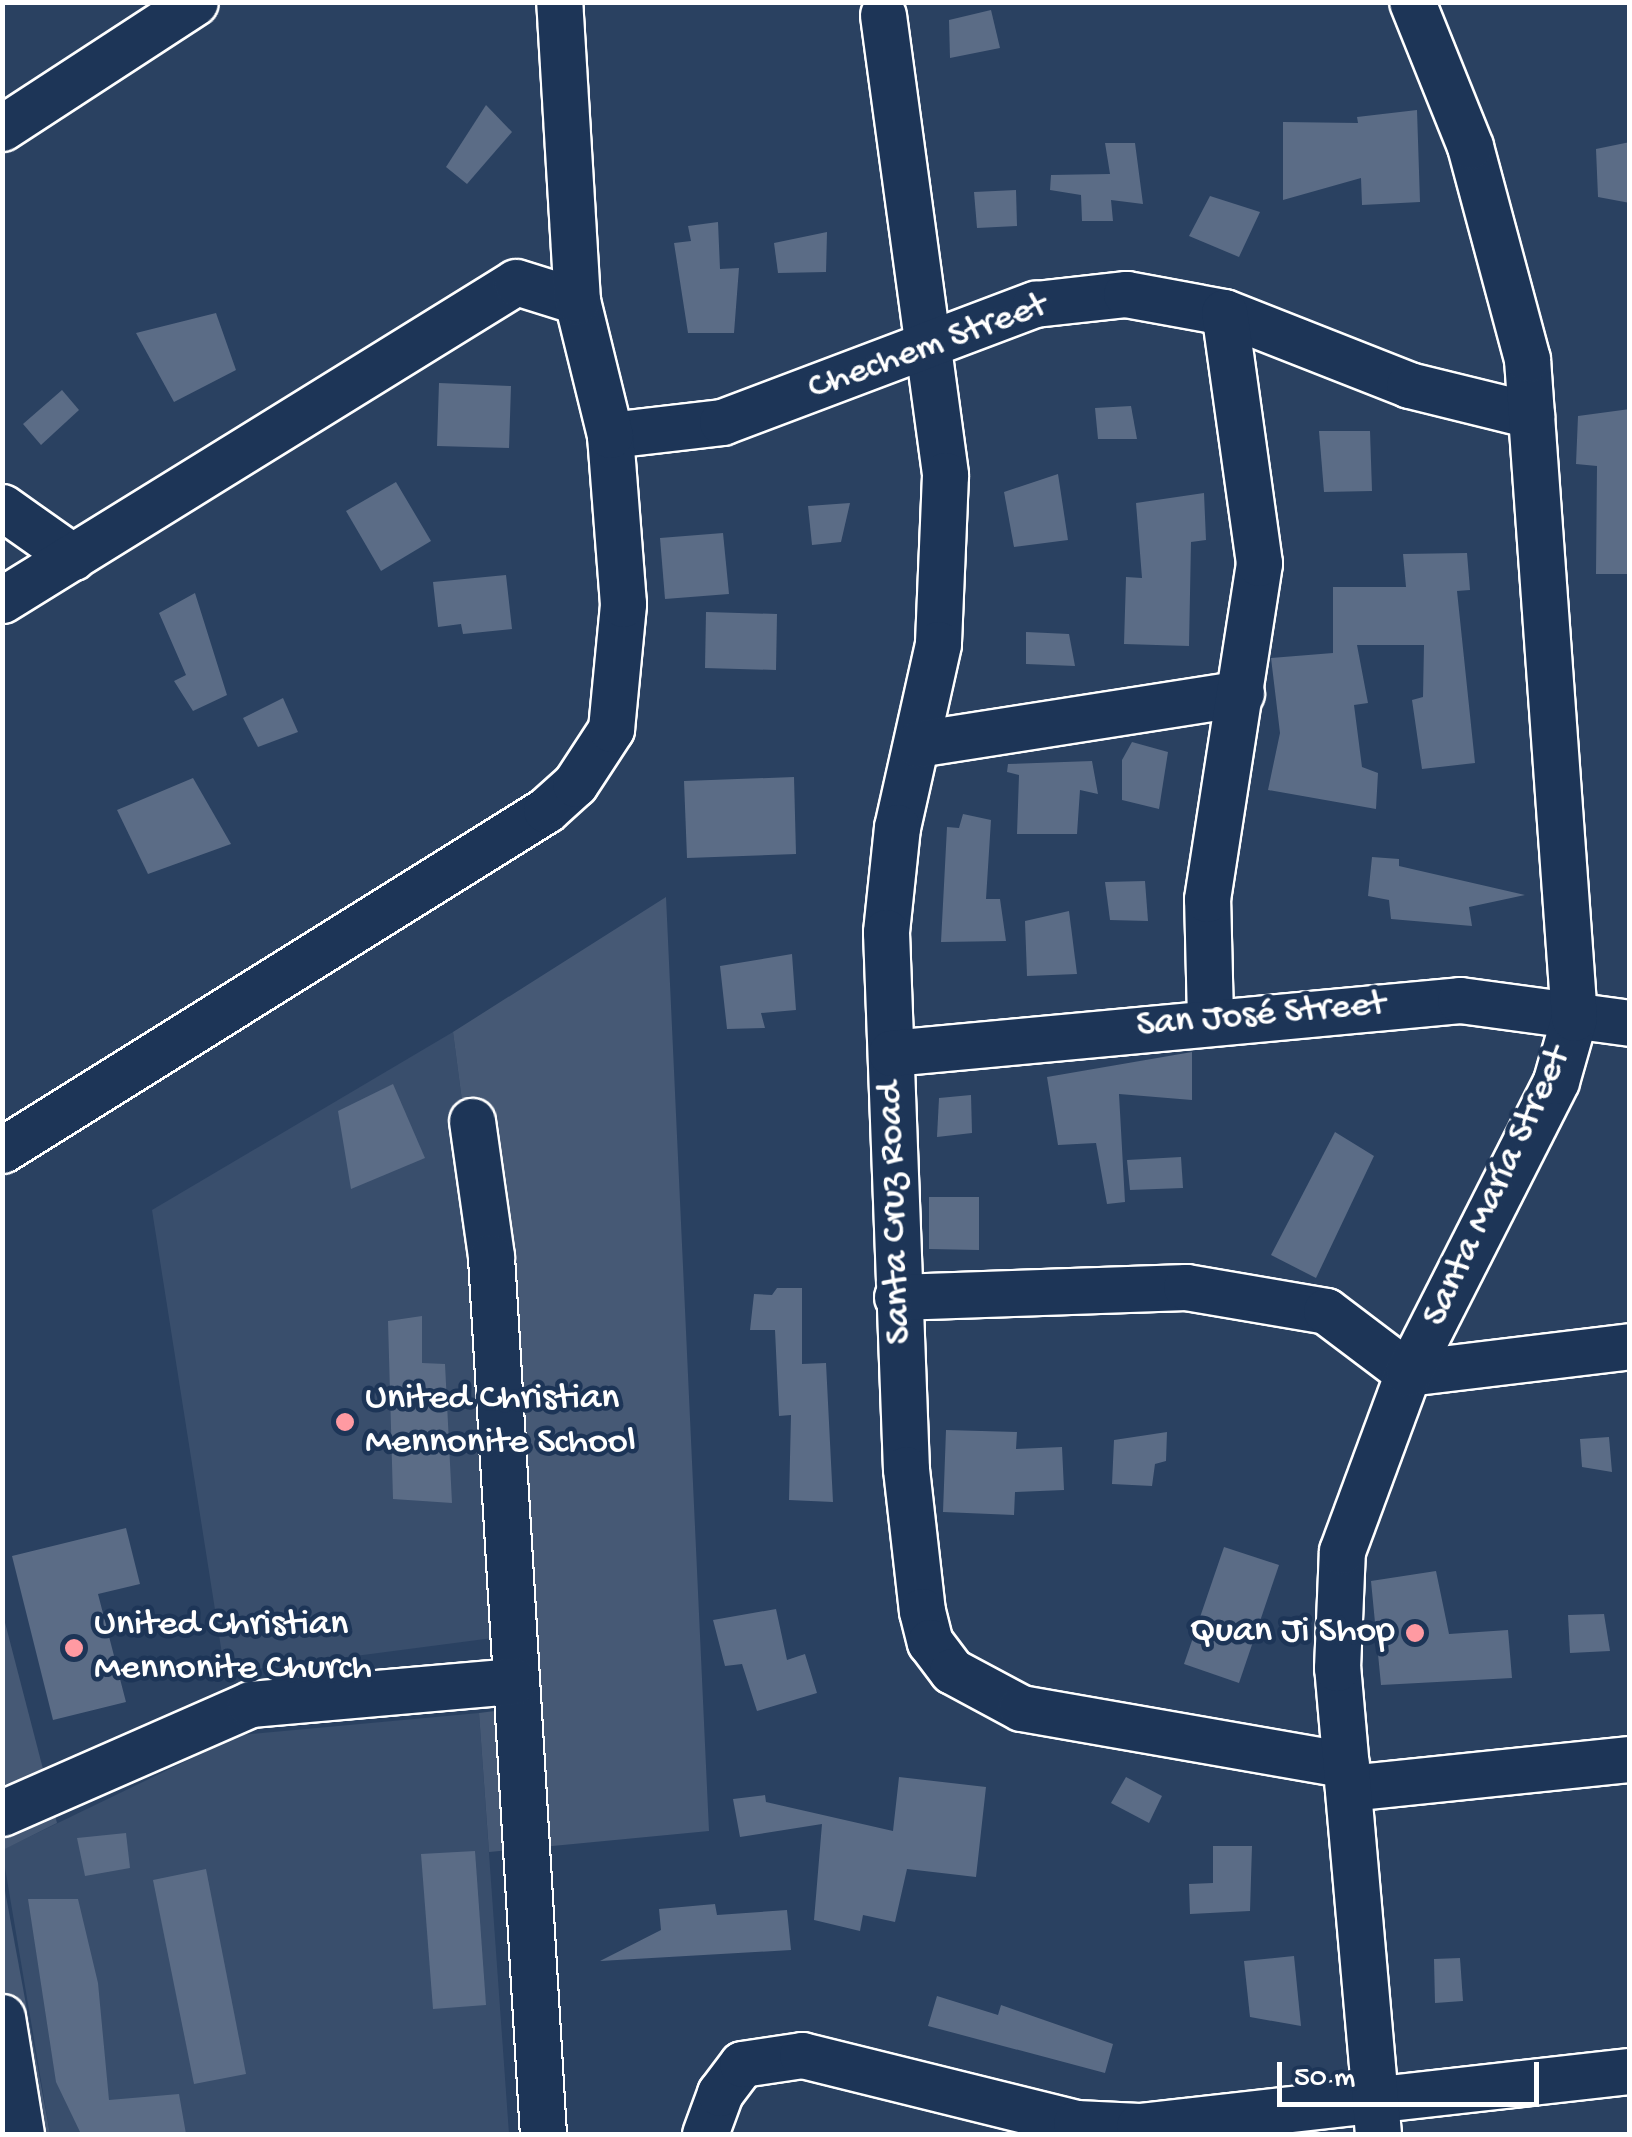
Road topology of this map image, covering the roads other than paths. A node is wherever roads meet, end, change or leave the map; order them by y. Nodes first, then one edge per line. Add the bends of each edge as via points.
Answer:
1 (559, 2) edge
2 (1412, 2) edge
3 (183, 6) edge
4 (883, 15) dead end
5 (2, 128) edge
6 (577, 301) junction
7 (1224, 312) junction
8 (926, 345) junction
9 (1531, 415) junction
10 (610, 435) junction
11 (2, 507) edge
12 (74, 557) junction
13 (2, 600) edge
14 (1242, 693) junction
15 (917, 744) junction
16 (1210, 1018) junction
17 (1574, 1018) junction
18 (1630, 1023) edge
19 (891, 1053) junction
20 (472, 1122) dead end
21 (2, 1150) edge
22 (898, 1297) junction
23 (1630, 1346) edge
24 (1408, 1374) junction
25 (516, 1681) junction
26 (1630, 1759) edge
27 (1347, 1776) junction
28 (2, 1813) edge
29 (2, 2017) edge
30 (1630, 2071) edge
31 (1376, 2120) edge
32 (22, 2134) edge
33 (542, 2134) edge
34 (705, 2134) edge

1 - 6 street
2 - 9 street, Santa María Street via 1491,212 1528,359
3 - 5 street
4 - 8 street, Santa Cruz Road
6 - 10 street
6 - 12 street via 516,282
7 - 8 street, Chechem Street via 1126,294 1078,295
7 - 9 street, Chechem Street via 1408,384
7 - 14 street via 1259,562
8 - 10 street, Chechem Street via 722,422
8 - 15 street, Santa Cruz Road via 946,525 938,644
9 - 17 street, Santa María Street
10 - 21 street via 620,689 611,729 575,784
11 - 12 street
12 - 13 street
14 - 15 street
14 - 16 street via 1207,899
15 - 19 street, Santa Cruz Road via 890,880
16 - 17 street, San José Street via 1460,1000
16 - 19 street, San José Street
17 - 18 street, San José Street
17 - 24 street, Santa María Street via 1556,1081
19 - 22 street, Santa Cruz Road
20 - 25 street via 490,1257
22 - 24 street via 1186,1287 1326,1311
22 - 27 street, Santa Cruz Road via 922,1611 930,1642 952,1671 1022,1708
23 - 24 street
24 - 27 street, Santa María Street via 1342,1551 1334,1627
25 - 28 street via 250,1704
25 - 33 street
26 - 27 street, Santa Cruz Road
27 - 31 street, Santa María Street
29 - 32 street
30 - 31 street
31 - 34 street via 1076,2123 802,2055 742,2064 720,2093

